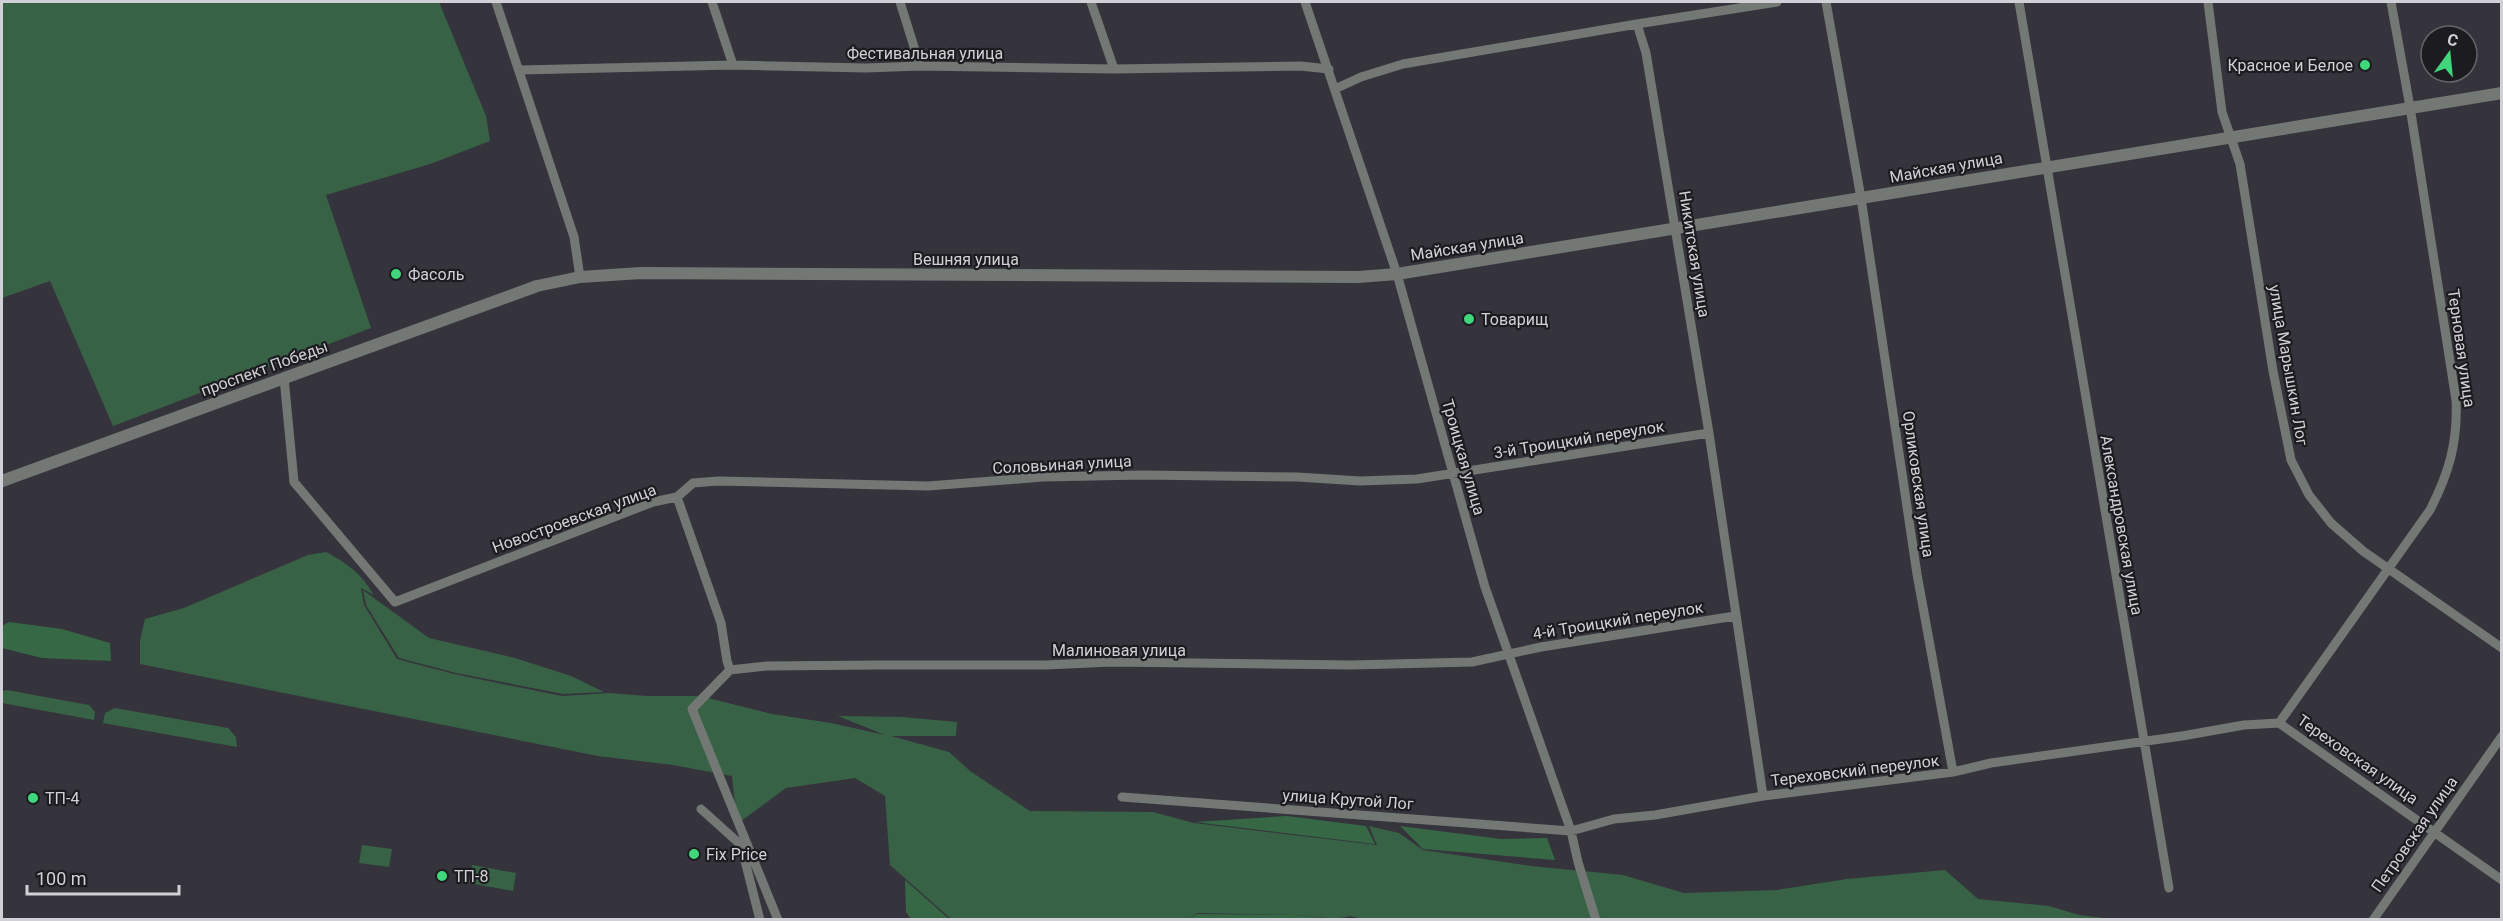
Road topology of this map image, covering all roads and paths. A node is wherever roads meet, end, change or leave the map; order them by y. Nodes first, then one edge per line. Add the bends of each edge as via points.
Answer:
1 (496, 2) edge
2 (712, 2) edge
3 (900, 2) edge
4 (1091, 2) edge
5 (1305, 2) edge
6 (1777, 2) edge
7 (1826, 2) edge
8 (2019, 2) edge
9 (2208, 2) edge
10 (2391, 2) edge
11 (1637, 24) junction
12 (732, 65) junction
13 (920, 66) junction
14 (1114, 69) junction
15 (1329, 69) junction
16 (521, 70) junction
17 (1335, 89) junction
18 (2502, 93) edge
19 (2410, 107) junction
20 (2230, 136) junction
21 (2046, 167) junction
22 (1861, 198) junction
23 (1676, 230) junction
24 (1396, 274) junction
25 (580, 277) junction
26 (537, 286) joint
27 (284, 378) junction
28 (1709, 433) junction
29 (1455, 475) junction
30 (2, 482) edge
31 (677, 497) junction
32 (2389, 569) junction
33 (1735, 616) junction
34 (2502, 648) edge
35 (1507, 655) junction
36 (730, 670) junction
37 (2279, 723) junction
38 (2502, 736) edge
39 (2143, 742) junction
40 (1953, 772) junction
41 (1763, 796) junction
42 (1122, 797) dead end
43 (701, 809) dead end
44 (1571, 831) junction
45 (2435, 831) junction
46 (2502, 879) edge
47 (2169, 888) dead end
48 (760, 920) edge
49 (778, 920) edge
50 (1596, 920) edge
51 (2373, 920) edge

1 - 16 street
2 - 12 street
3 - 13 street
4 - 14 street
5 - 15 street, Троицкая улица
6 - 11 street
7 - 22 street, Орликовская улица
8 - 21 street, Александровская улица
9 - 20 street, улица Марышкин Лог via 2222,112
10 - 19 street, Терновая улица
11 - 17 street via 1403,64
11 - 23 street, Никитская улица via 1646,53
12 - 13 street, Фестивальная улица via 866,69
12 - 16 street, Фестивальная улица
13 - 14 street, Фестивальная улица
14 - 15 street, Фестивальная улица
15 - 17 street, Троицкая улица
16 - 25 street via 574,237
17 - 24 street, Троицкая улица
18 - 19 street, Майская улица
19 - 20 street, Майская улица
19 - 32 street, Терновая улица via 2456,400 2457,429 2444,483
20 - 21 street, Майская улица
20 - 32 street, улица Марышкин Лог via 2240,164 2272,371 2291,460 2309,495 2331,524
21 - 22 street, Майская улица
21 - 39 street, Александровская улица
22 - 23 street, Майская улица
22 - 40 street, Орликовская улица via 1917,574
23 - 24 street, Майская улица
23 - 28 street, Никитская улица
24 - 25 street, Вешняя улица via 1358,277 641,273
24 - 29 street, Троицкая улица
25 - 26 street, Вешняя улица
26 - 27 street, проспект Победы
27 - 30 street, проспект Победы
27 - 31 street, Новостроевская улица via 294,482 395,602 653,502
28 - 29 street, 3-й Троицкий переулок
28 - 33 street, Никитская улица
29 - 31 street, Соловьиная улица via 1360,481 1143,475 1043,477 928,486 718,481 693,483
29 - 35 street, Троицкая улица
31 - 36 street, Новостроевская улица via 722,623
32 - 34 street, улица Марышкин Лог
32 - 37 street, Терновая улица
33 - 35 street, 4-й Троицкий переулок
33 - 41 street, Никитская улица
35 - 36 street, Малиновая улица via 1472,662 1424,664 978,664 767,666
35 - 44 street, Троицкая улица
36 - 49 street via 692,709
37 - 39 street, Тереховская улица
37 - 45 street, Тереховская улица
38 - 45 street, Петровская улица
39 - 40 street, Тереховский переулок
39 - 47 street, Александровская улица
40 - 41 street, Тереховский переулок
41 - 44 street, Тереховский переулок via 1614,819
42 - 44 street, улица Крутой Лог
43 - 48 street via 741,845
44 - 50 street, Троицкая улица
45 - 46 street, Тереховская улица
45 - 51 street, Петровская улица

